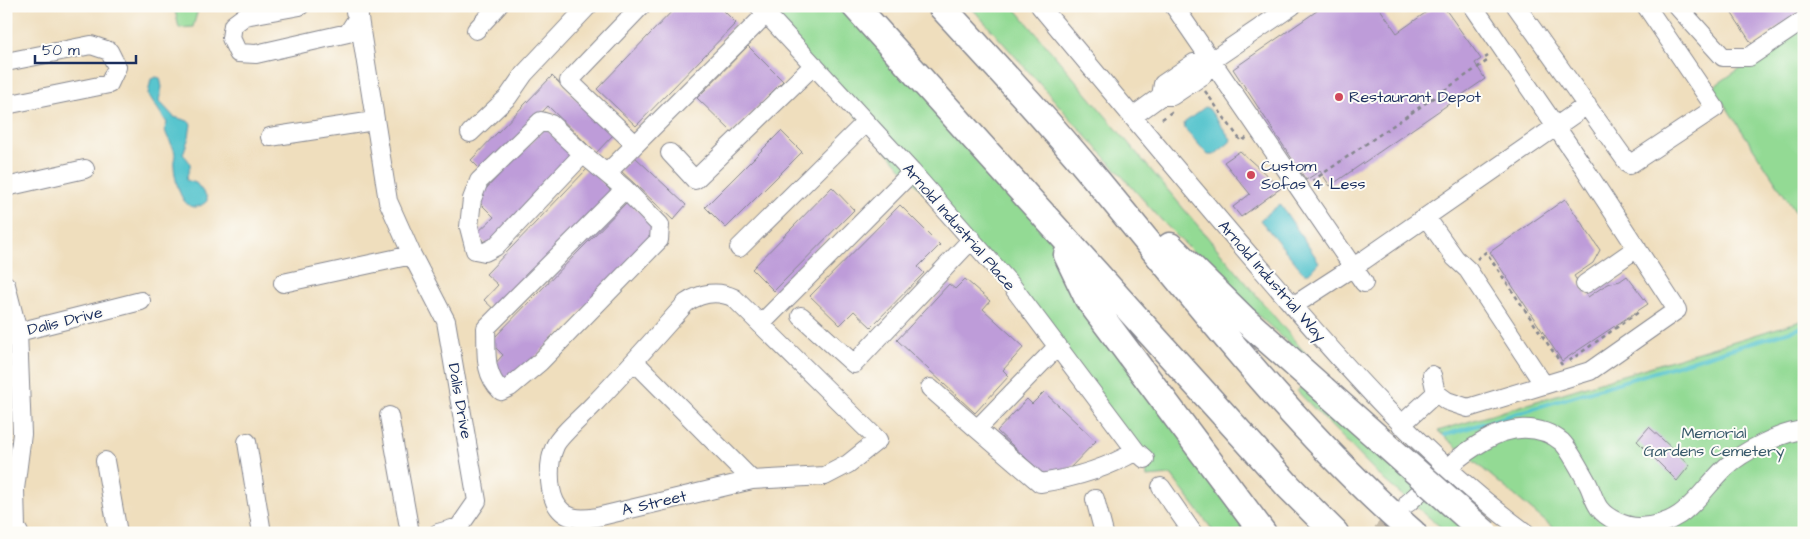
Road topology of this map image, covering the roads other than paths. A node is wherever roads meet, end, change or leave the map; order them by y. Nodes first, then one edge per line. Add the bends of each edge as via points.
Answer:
1 (300, 6) edge
2 (498, 6) edge
3 (588, 6) edge
4 (641, 6) edge
5 (855, 6) edge
6 (941, 6) edge
7 (1040, 6) edge
8 (1174, 6) edge
9 (1292, 6) edge
10 (1473, 6) edge
11 (1516, 6) edge
12 (1646, 6) edge
13 (1677, 6) edge
14 (355, 10) edge
15 (763, 10) edge
16 (1804, 20) edge
17 (476, 30) dead end
18 (1211, 61) junction
19 (6, 62) edge
20 (814, 65) junction
21 (6, 105) edge
22 (1587, 105) junction
23 (1132, 117) junction
24 (374, 121) junction
25 (866, 122) junction
26 (1555, 127) junction
27 (470, 133) dead end
28 (270, 137) dead end
29 (635, 144) junction
30 (670, 153) dead end
31 (583, 154) junction
32 (85, 169) dead end
33 (1089, 170) junction
34 (912, 172) junction
35 (607, 173) junction
36 (6, 188) edge
37 (625, 189) junction
38 (1426, 217) junction
39 (1052, 225) junction
40 (972, 239) junction
41 (740, 248) dead end
42 (1637, 248) junction
43 (412, 255) junction
44 (1352, 268) junction
45 (283, 283) dead end
46 (1364, 283) dead end
47 (1585, 284) dead end
48 (6, 285) edge
49 (141, 301) dead end
50 (1293, 306) junction
51 (801, 316) dead end
52 (761, 324) junction
53 (18, 332) junction
54 (1058, 346) junction
55 (635, 362) junction
56 (1432, 375) dead end
57 (1544, 385) junction
58 (930, 388) dead end
59 (1436, 393) junction
60 (388, 416) dead end
61 (1400, 425) junction
62 (977, 429) junction
63 (1804, 430) edge
64 (246, 442) dead end
65 (106, 461) dead end
66 (1447, 468) junction
67 (752, 480) junction
68 (1161, 487) dead end
69 (1095, 499) dead end
70 (1408, 503) tunnel mouth
71 (19, 533) edge
72 (118, 533) edge
73 (262, 533) edge
74 (410, 533) edge
75 (438, 533) edge
76 (1104, 533) edge
77 (1193, 533) edge
78 (1263, 533) edge
79 (1335, 533) edge
80 (1413, 533) edge
81 (1485, 533) edge
82 (1526, 533) edge

1 - 14 street, Dalis Drive via 245,16 233,25 231,38 238,53 256,54 348,33
2 - 17 street
3 - 27 street via 524,74 508,97
4 - 29 street via 569,81
5 - 39 highway
6 - 33 highway
7 - 23 street, Arnold Industrial Way
8 - 18 street
9 - 18 street
10 - 26 street
11 - 22 street
12 - 22 street via 1715,108 1629,165
13 - 16 street via 1723,57 1749,58
14 - 24 street, Dalis Drive
15 - 20 street, Arnold Industrial Place
15 - 29 street
18 - 23 street via 1202,76 1172,96 1160,96
18 - 44 street
19 - 21 street via 91,45 110,51 117,67 109,84
20 - 25 street, Arnold Industrial Place
20 - 30 street via 696,180
22 - 26 street
23 - 50 street, Arnold Industrial Way
24 - 28 street
24 - 43 street, Dalis Drive via 388,201
25 - 34 street, Arnold Industrial Place
25 - 41 street
26 - 38 street
26 - 42 street
29 - 35 street
31 - 31 street via 495,247 485,252 475,250 470,227 472,199 479,181 527,133 541,121 551,124
31 - 35 street
32 - 36 street
33 - 80 highway via 1254,372 1316,440
33 - 81 highway, bridge via 1131,204 1207,284
34 - 40 street, Arnold Industrial Place
34 - 52 street
35 - 37 street
37 - 37 street via 660,225 659,240 540,362 501,391 494,384 485,358 486,328
38 - 44 street
38 - 57 street via 1455,258 1468,270
39 - 78 highway via 1088,298
39 - 79 highway via 1289,487
40 - 51 street via 854,364
40 - 54 street, Arnold Industrial Place
42 - 47 street
42 - 57 street via 1678,310 1590,371
43 - 45 street
43 - 75 street, Dalis Drive via 446,321 477,501 459,527
44 - 46 street
44 - 50 street
48 - 53 street, Dalis Drive
49 - 53 street, Dalis Drive
50 - 61 street, Arnold Industrial Way
52 - 55 street, A Street via 734,298 724,293 696,296 686,303
52 - 67 street, A Street via 878,440 848,464 825,476
53 - 71 street, Dalis Drive via 22,434 15,489 16,528
54 - 62 street
54 - 62 street, Arnold Industrial Place via 1140,455 1072,478 1040,483
55 - 67 street
55 - 67 street, A Street via 555,445 550,468 552,494 557,506 579,520
56 - 59 street
57 - 59 street via 1468,408 1447,401
58 - 62 street
59 - 61 street
60 - 74 street
61 - 66 street, Arnold Industrial Way
63 - 66 street via 1766,442 1727,466 1683,514 1666,523 1637,527 1615,521 1600,509 1563,443 1547,433 1527,428 1506,431 1484,441
64 - 73 street
65 - 72 street
66 - 70 street
66 - 82 street, Arnold Industrial Way
68 - 77 street
69 - 76 street

